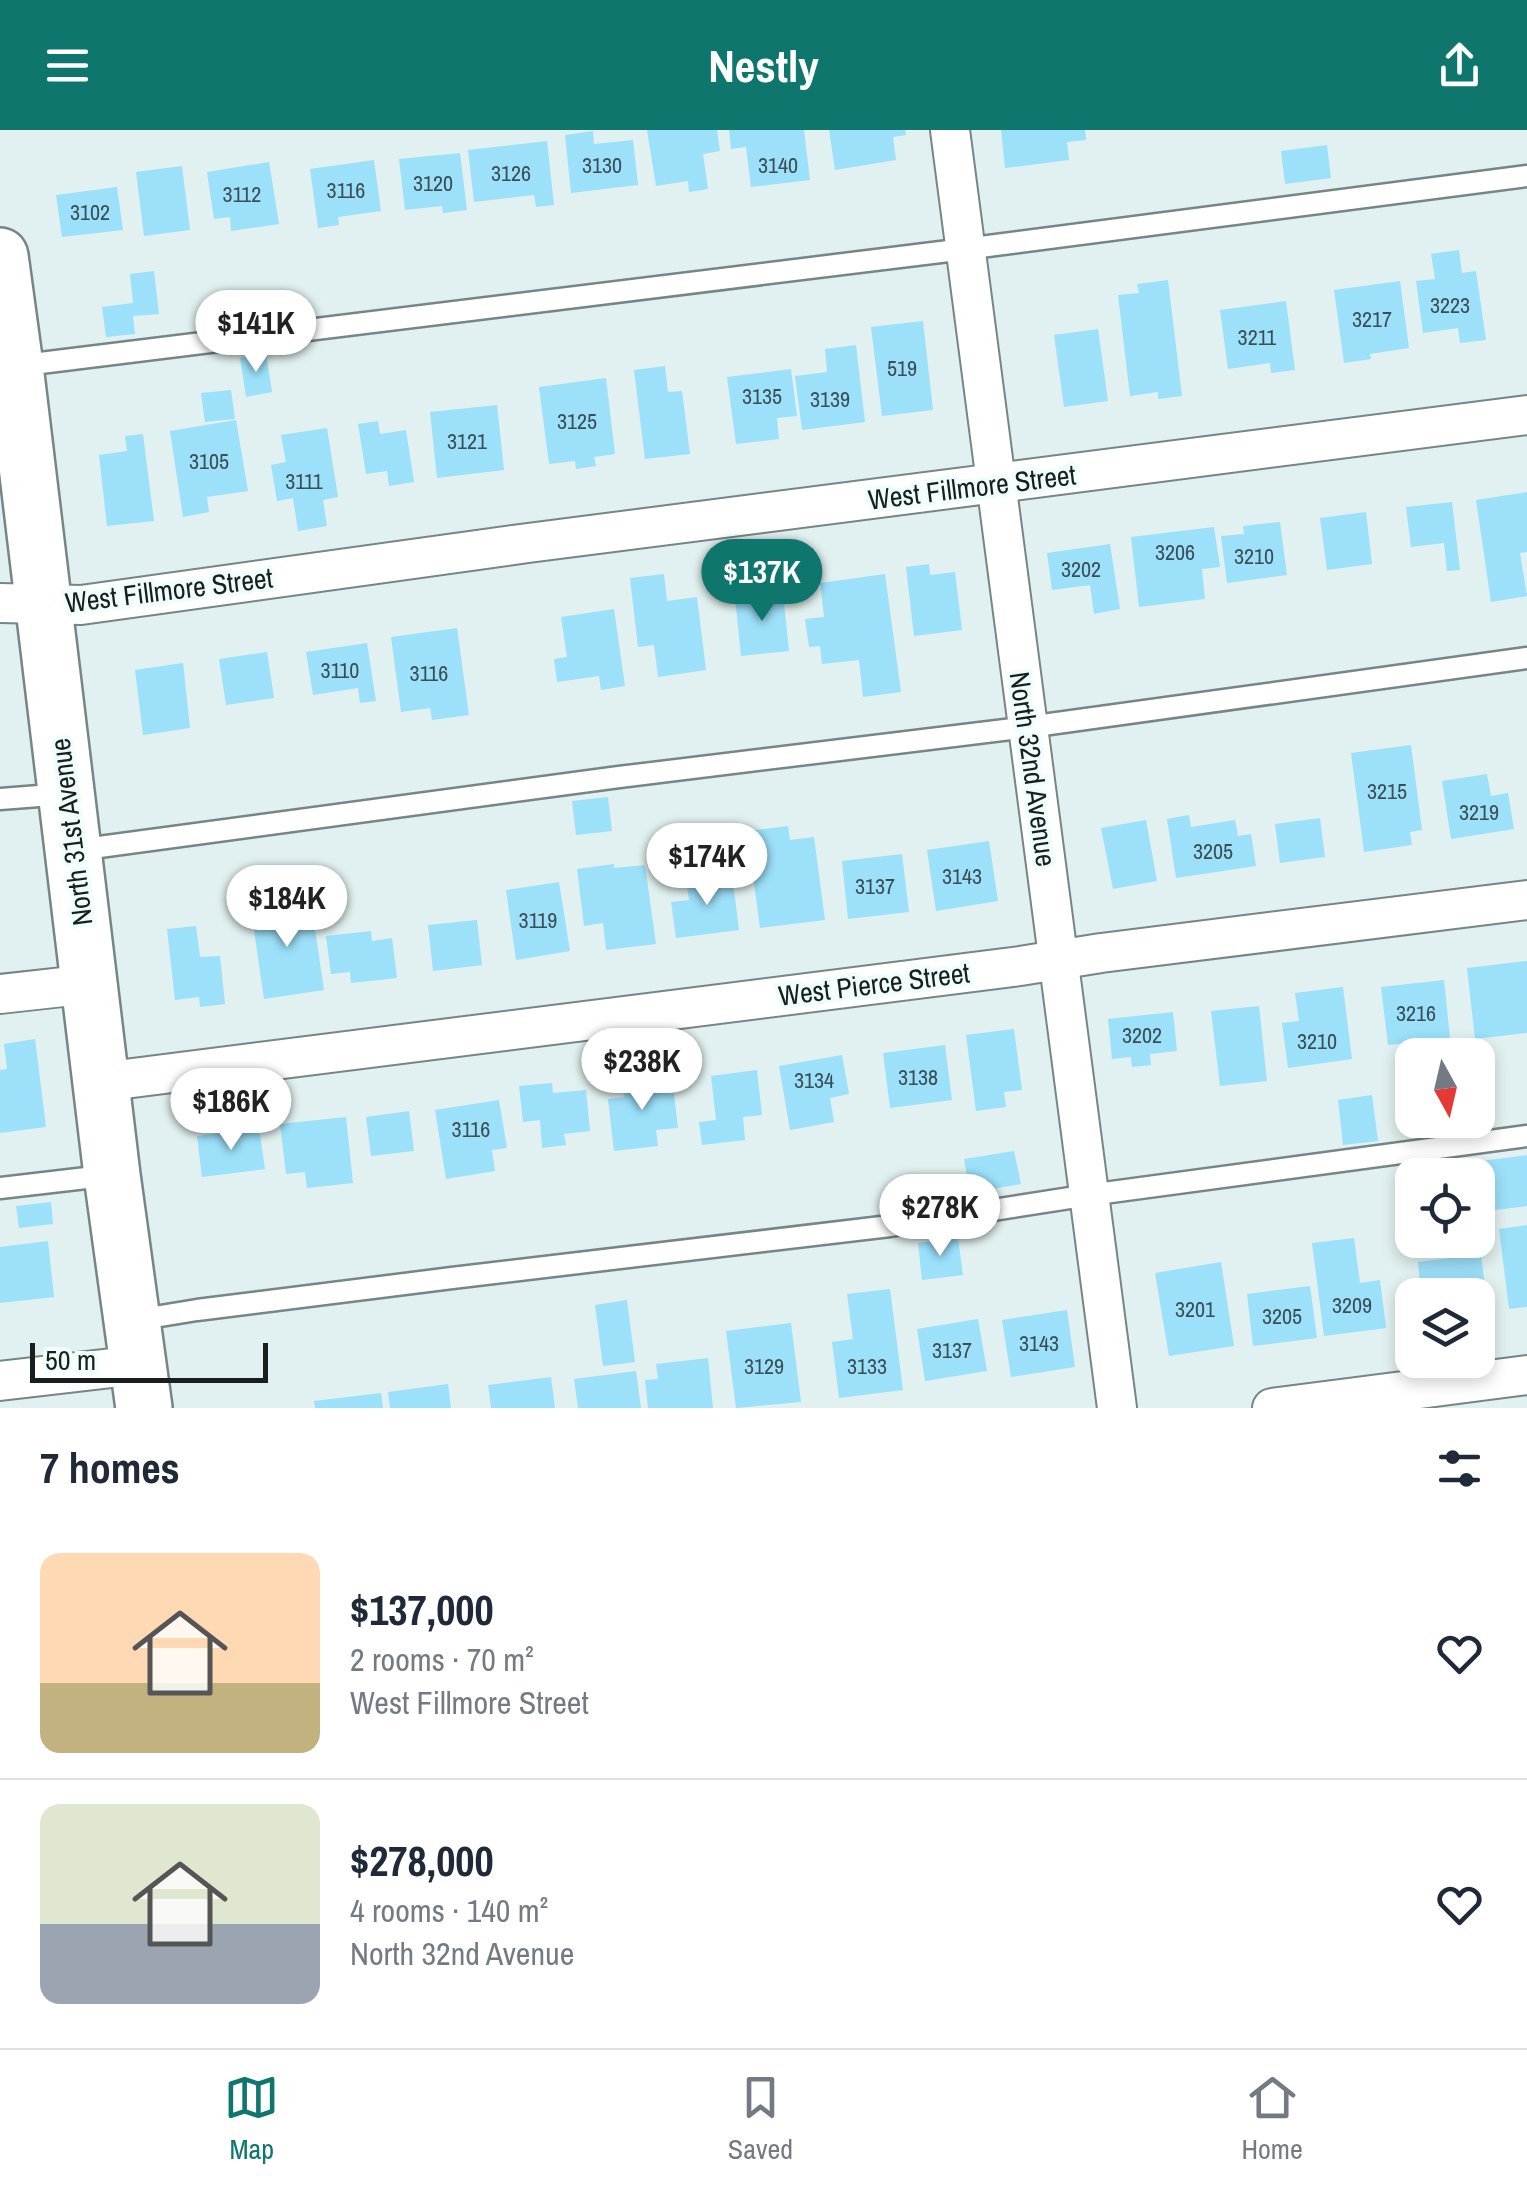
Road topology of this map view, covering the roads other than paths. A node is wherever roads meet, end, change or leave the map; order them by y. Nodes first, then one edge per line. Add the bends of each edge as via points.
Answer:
1 (950, 130) edge
2 (1527, 176) edge
3 (966, 249) junction
4 (0, 256) edge
5 (15, 366) junction
6 (1527, 415) edge
7 (996, 484) junction
8 (22, 603) edge
9 (1527, 658) edge
10 (1028, 727) junction
11 (67, 794) junction
12 (0, 799) edge
13 (74, 851) junction
14 (1527, 900) edge
15 (1058, 960) junction
16 (90, 984) junction
17 (0, 994) edge
18 (101, 1082) junction
19 (1527, 1136) edge
20 (112, 1175) junction
21 (0, 1188) edge
22 (1090, 1194) junction
23 (138, 1365) edge
24 (1527, 1376) edge
25 (0, 1381) edge
26 (1118, 1408) edge
27 (1272, 1408) edge

1 - 3 street, North 32nd Avenue
2 - 3 lane
3 - 5 lane
3 - 7 street, North 32nd Avenue
4 - 5 street, North 31st Avenue
5 - 8 street, North 31st Avenue
6 - 7 street, West Fillmore Street
7 - 8 street, West Fillmore Street via 81,604
7 - 10 street, North 32nd Avenue
8 - 11 street, North 31st Avenue
9 - 10 lane
10 - 13 lane
10 - 15 street, North 32nd Avenue
11 - 12 lane
11 - 13 street, North 31st Avenue
13 - 16 street, North 31st Avenue
14 - 15 street, West Pierce Street
15 - 18 street, West Pierce Street
15 - 22 street, North 32nd Avenue
16 - 17 street
16 - 18 street, North 31st Avenue
18 - 20 street, North 31st Avenue
19 - 22 lane
20 - 21 lane
20 - 23 street, North 31st Avenue
22 - 23 lane via 890,1226 197,1310
22 - 26 street, North 32nd Avenue
23 - 25 street
24 - 27 street

